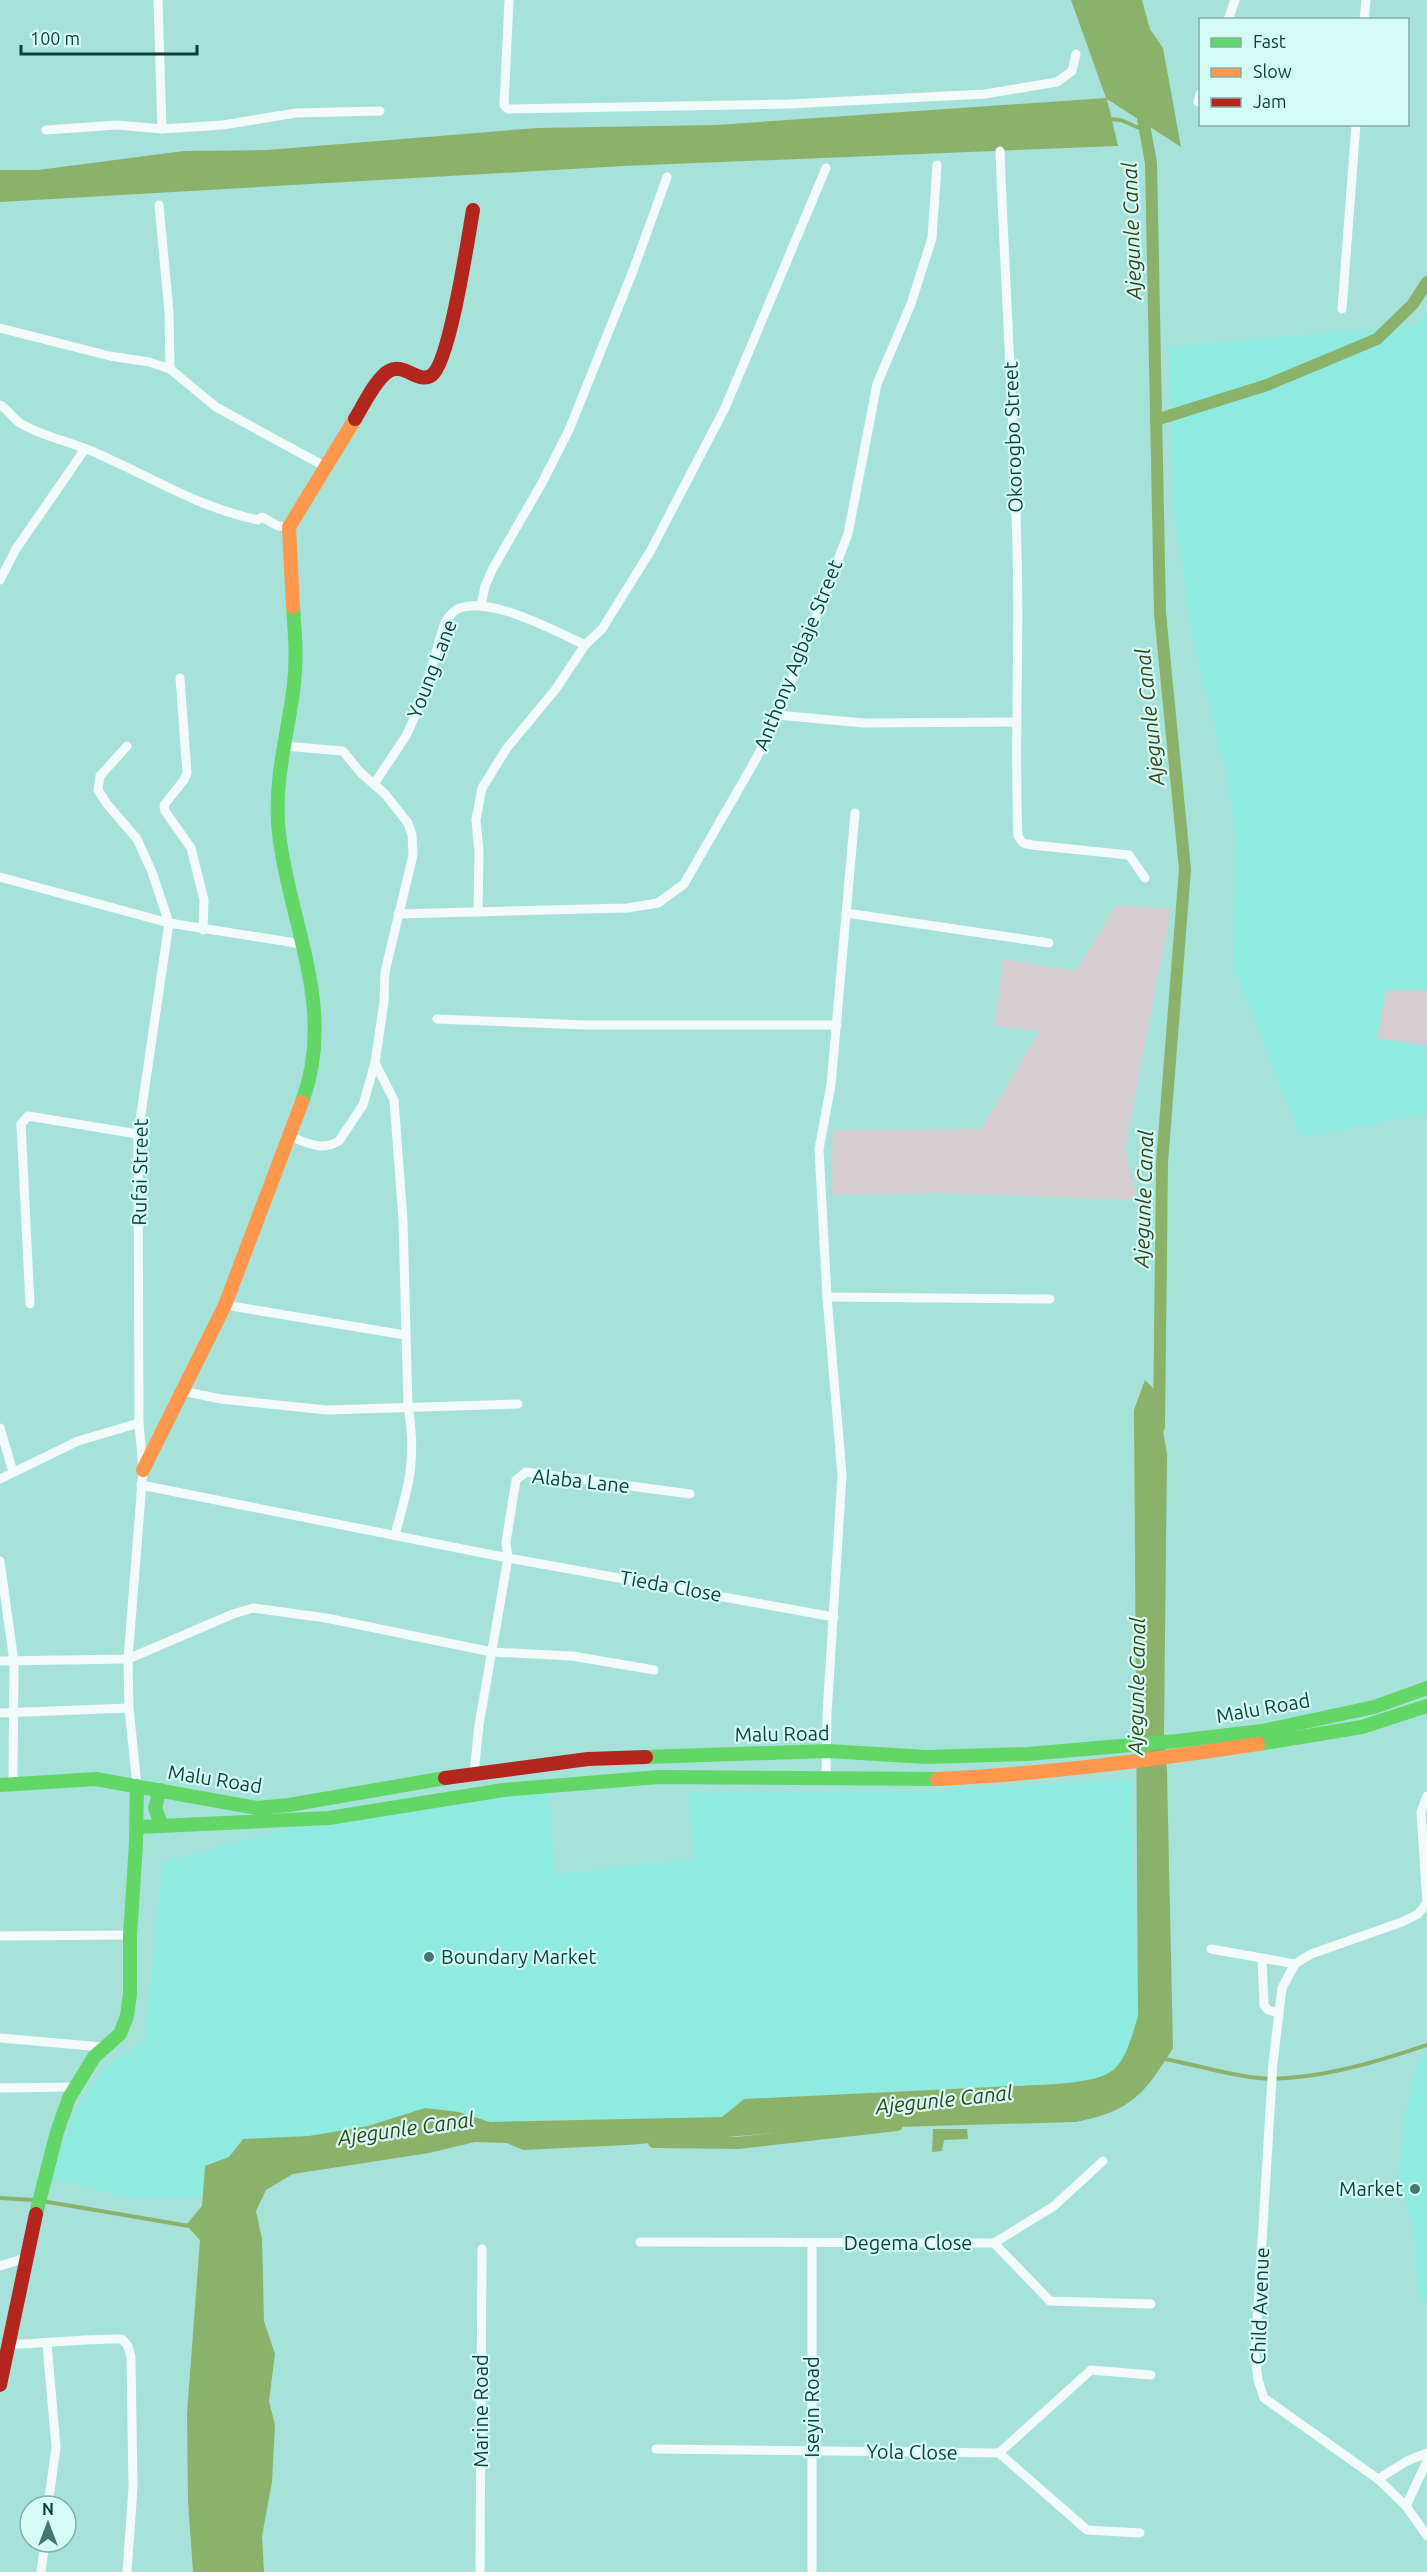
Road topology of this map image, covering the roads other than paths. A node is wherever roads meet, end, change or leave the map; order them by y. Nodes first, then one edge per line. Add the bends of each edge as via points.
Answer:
1 (158, 0) edge
2 (509, 0) edge
3 (1235, 0) edge
4 (1366, 0) edge
5 (1229, 18) edge
6 (1364, 18) edge
7 (1076, 54) dead end
8 (380, 111) dead end
9 (1356, 126) edge
10 (162, 129) junction
11 (46, 130) dead end
12 (1000, 151) dead end
13 (937, 165) dead end
14 (826, 168) dead end
15 (667, 177) dead end
16 (159, 205) dead end
17 (473, 210) dead end
18 (1342, 309) dead end
19 (0, 328) edge
20 (170, 369) junction
21 (0, 405) edge
22 (85, 449) junction
23 (324, 466) junction
24 (289, 527) junction
25 (0, 580) edge
26 (481, 606) junction
27 (585, 645) junction
28 (180, 678) dead end
29 (778, 715) junction
30 (1016, 722) junction
31 (127, 746) dead end
32 (284, 746) junction
33 (374, 784) junction
34 (855, 813) dead end
35 (0, 877) edge
36 (1145, 878) dead end
37 (478, 912) junction
38 (846, 913) junction
39 (398, 914) junction
40 (169, 923) junction
41 (203, 930) junction
42 (302, 944) junction
43 (1049, 944) dead end
44 (437, 1019) dead end
45 (837, 1025) junction
46 (375, 1063) junction
47 (138, 1134) junction
48 (288, 1136) junction
49 (827, 1296) junction
50 (1050, 1299) dead end
51 (30, 1304) dead end
52 (225, 1305) junction
53 (405, 1335) junction
54 (182, 1391) junction
55 (518, 1404) dead end
56 (408, 1407) junction
57 (139, 1423) junction
58 (0, 1428) edge
59 (143, 1470) junction
60 (13, 1472) junction
61 (0, 1479) edge
62 (141, 1485) junction
63 (690, 1494) dead end
64 (395, 1534) junction
65 (508, 1558) junction
66 (0, 1562) edge
67 (834, 1617) junction
68 (492, 1652) junction
69 (128, 1659) junction
70 (0, 1661) edge
71 (14, 1662) junction
72 (654, 1670) dead end
73 (1427, 1688) edge
74 (1427, 1706) edge
75 (129, 1708) junction
76 (0, 1713) edge
77 (12, 1713) junction
78 (1178, 1748) junction
79 (828, 1751) junction
80 (503, 1769) junction
81 (474, 1773) junction
82 (826, 1778) junction
83 (7, 1784) edge
84 (132, 1785) junction
85 (160, 1790) junction
86 (503, 1790) junction
87 (1427, 1796) edge
88 (162, 1826) junction
89 (139, 1827) junction
90 (1427, 1903) edge
91 (0, 1935) edge
92 (130, 1935) junction
93 (1211, 1949) dead end
94 (1262, 1959) junction
95 (1295, 1964) junction
96 (1279, 2013) junction
97 (0, 2038) edge
98 (103, 2047) junction
99 (73, 2087) junction
100 (0, 2088) edge
101 (1103, 2161) dead end
102 (639, 2242) dead end
103 (812, 2243) junction
104 (994, 2243) junction
105 (482, 2249) dead end
106 (25, 2258) junction
107 (0, 2266) edge
108 (1152, 2304) dead end
109 (10, 2344) junction
110 (47, 2344) junction
111 (1150, 2374) dead end
112 (0, 2385) edge
113 (656, 2449) dead end
114 (811, 2451) junction
115 (999, 2453) junction
116 (1427, 2453) edge
117 (1427, 2461) edge
118 (1378, 2479) junction
119 (50, 2494) edge
120 (1406, 2506) junction
121 (1140, 2533) dead end
122 (1427, 2536) edge
123 (43, 2554) edge
124 (41, 2572) edge
125 (127, 2572) edge
126 (480, 2572) edge
127 (812, 2572) edge

1 - 10 street
2 - 7 street via 502,95 508,109 789,104 985,94 1057,82 1072,71
3 - 5 street
4 - 6 street
8 - 10 street via 296,113 223,125
9 - 18 street
10 - 11 street via 117,125
12 - 30 street, Okorogbo Street via 1017,549
13 - 29 street, Anthony Agbaje Street via 932,238 911,304 877,384 848,534
14 - 27 street via 725,408 651,550 602,629
15 - 26 street via 569,429 493,568
16 - 20 street
17 - 23 main road via 450,329 437,371 420,377 398,367 389,368
19 - 20 street
20 - 23 street via 216,407
21 - 22 street via 18,422
22 - 24 street via 186,498 235,515 258,520 262,517
22 - 25 street via 16,549
23 - 24 main road
24 - 32 main road via 296,653
26 - 27 street, Young Lane via 525,616
26 - 33 street, Young Lane via 457,609 449,615 406,736
27 - 37 street via 555,690 507,748 482,788 476,820
28 - 41 street via 187,773 164,805 191,848 204,900
29 - 30 street via 863,723
29 - 37 street, Anthony Agbaje Street via 684,884 658,903 627,908
30 - 36 street, Okorogbo Street via 1018,836 1023,843 1123,853 1133,858
31 - 40 street via 100,776 98,790 137,839
32 - 33 street via 343,751
32 - 42 main road via 277,789 279,832 287,887
33 - 39 street via 408,823 412,835 413,855
34 - 38 street
35 - 40 street
37 - 39 street, Anthony Agbaje Street
38 - 43 street
38 - 45 street
39 - 46 street via 385,972
40 - 41 street
40 - 47 street, Rufai Street
41 - 42 street
42 - 48 main road via 313,986 315,1046 309,1084
44 - 45 street via 585,1025
45 - 49 street via 819,1149
46 - 48 street via 363,1105 339,1141 326,1148
46 - 53 street via 394,1100 403,1220
47 - 51 street via 28,1116 21,1124
47 - 57 street, Rufai Street
48 - 52 main road
49 - 50 street
49 - 67 street via 842,1475
52 - 53 street
52 - 54 main road
53 - 56 street
54 - 56 street via 327,1410
54 - 59 main road
55 - 56 street
56 - 64 street via 413,1459
57 - 59 street, Rufai Street
57 - 60 street via 78,1441
58 - 60 street
59 - 62 street, Rufai Street
60 - 61 street
62 - 64 street, Tieda Close
62 - 69 street, Rufai Street
63 - 65 street, Alaba Lane via 526,1472 516,1480 513,1490 506,1542
64 - 65 street, Tieda Close
65 - 67 street, Tieda Close
65 - 68 street
66 - 71 street
67 - 79 street
68 - 69 street via 326,1618 253,1608
68 - 72 street via 572,1656
68 - 81 street
69 - 71 street
69 - 75 street, Rufai Street
70 - 71 street
71 - 77 street
73 - 78 main road, Malu Road via 1374,1707
74 - 78 main road, Malu Road via 1352,1729
75 - 77 street
75 - 84 street, Rufai Street
76 - 77 street
77 - 83 street
78 - 79 main road, Malu Road via 1123,1745 1028,1754 926,1757
78 - 82 main road, Malu Road via 1124,1764 1022,1775 926,1780
79 - 80 main road, Malu Road via 641,1756
79 - 82 street
80 - 81 main road, Malu Road
80 - 86 main road
81 - 85 main road, Malu Road via 257,1808
82 - 86 main road, Malu Road via 659,1777
83 - 84 main road, Malu Road via 96,1779
84 - 85 main road, Malu Road
84 - 89 main road
85 - 88 main road via 155,1808
86 - 88 main road, Malu Road via 329,1818
87 - 90 street via 1421,1812
88 - 89 main road, Malu Road
89 - 92 main road
90 - 95 street via 1418,1914 1402,1922 1311,1954
91 - 92 street
92 - 98 main road via 129,2003 124,2027 119,2037
93 - 94 street
94 - 95 street
94 - 96 street via 1264,2005 1270,2012
95 - 96 street, Child Avenue via 1282,1988
96 - 118 street, Child Avenue via 1255,2354 1258,2380 1264,2398
97 - 98 street
98 - 99 main road
99 - 100 street
99 - 106 main road via 47,2168
101 - 104 street via 1054,2206
102 - 103 street, Degema Close
103 - 104 street, Degema Close
103 - 114 street, Iseyin Road
104 - 108 street, Degema Close via 1050,2301
105 - 126 street, Marine Road
106 - 107 street
106 - 109 main road
109 - 110 street
109 - 112 main road
110 - 119 street via 56,2447
110 - 125 street via 122,2339 128,2346 133,2488
111 - 115 street via 1091,2370
113 - 114 street, Yola Close
114 - 115 street, Yola Close
114 - 127 street, Iseyin Road
115 - 121 street via 1087,2530
116 - 118 street
117 - 120 street
118 - 120 street, Child Avenue
120 - 122 street, Child Avenue
123 - 124 street

